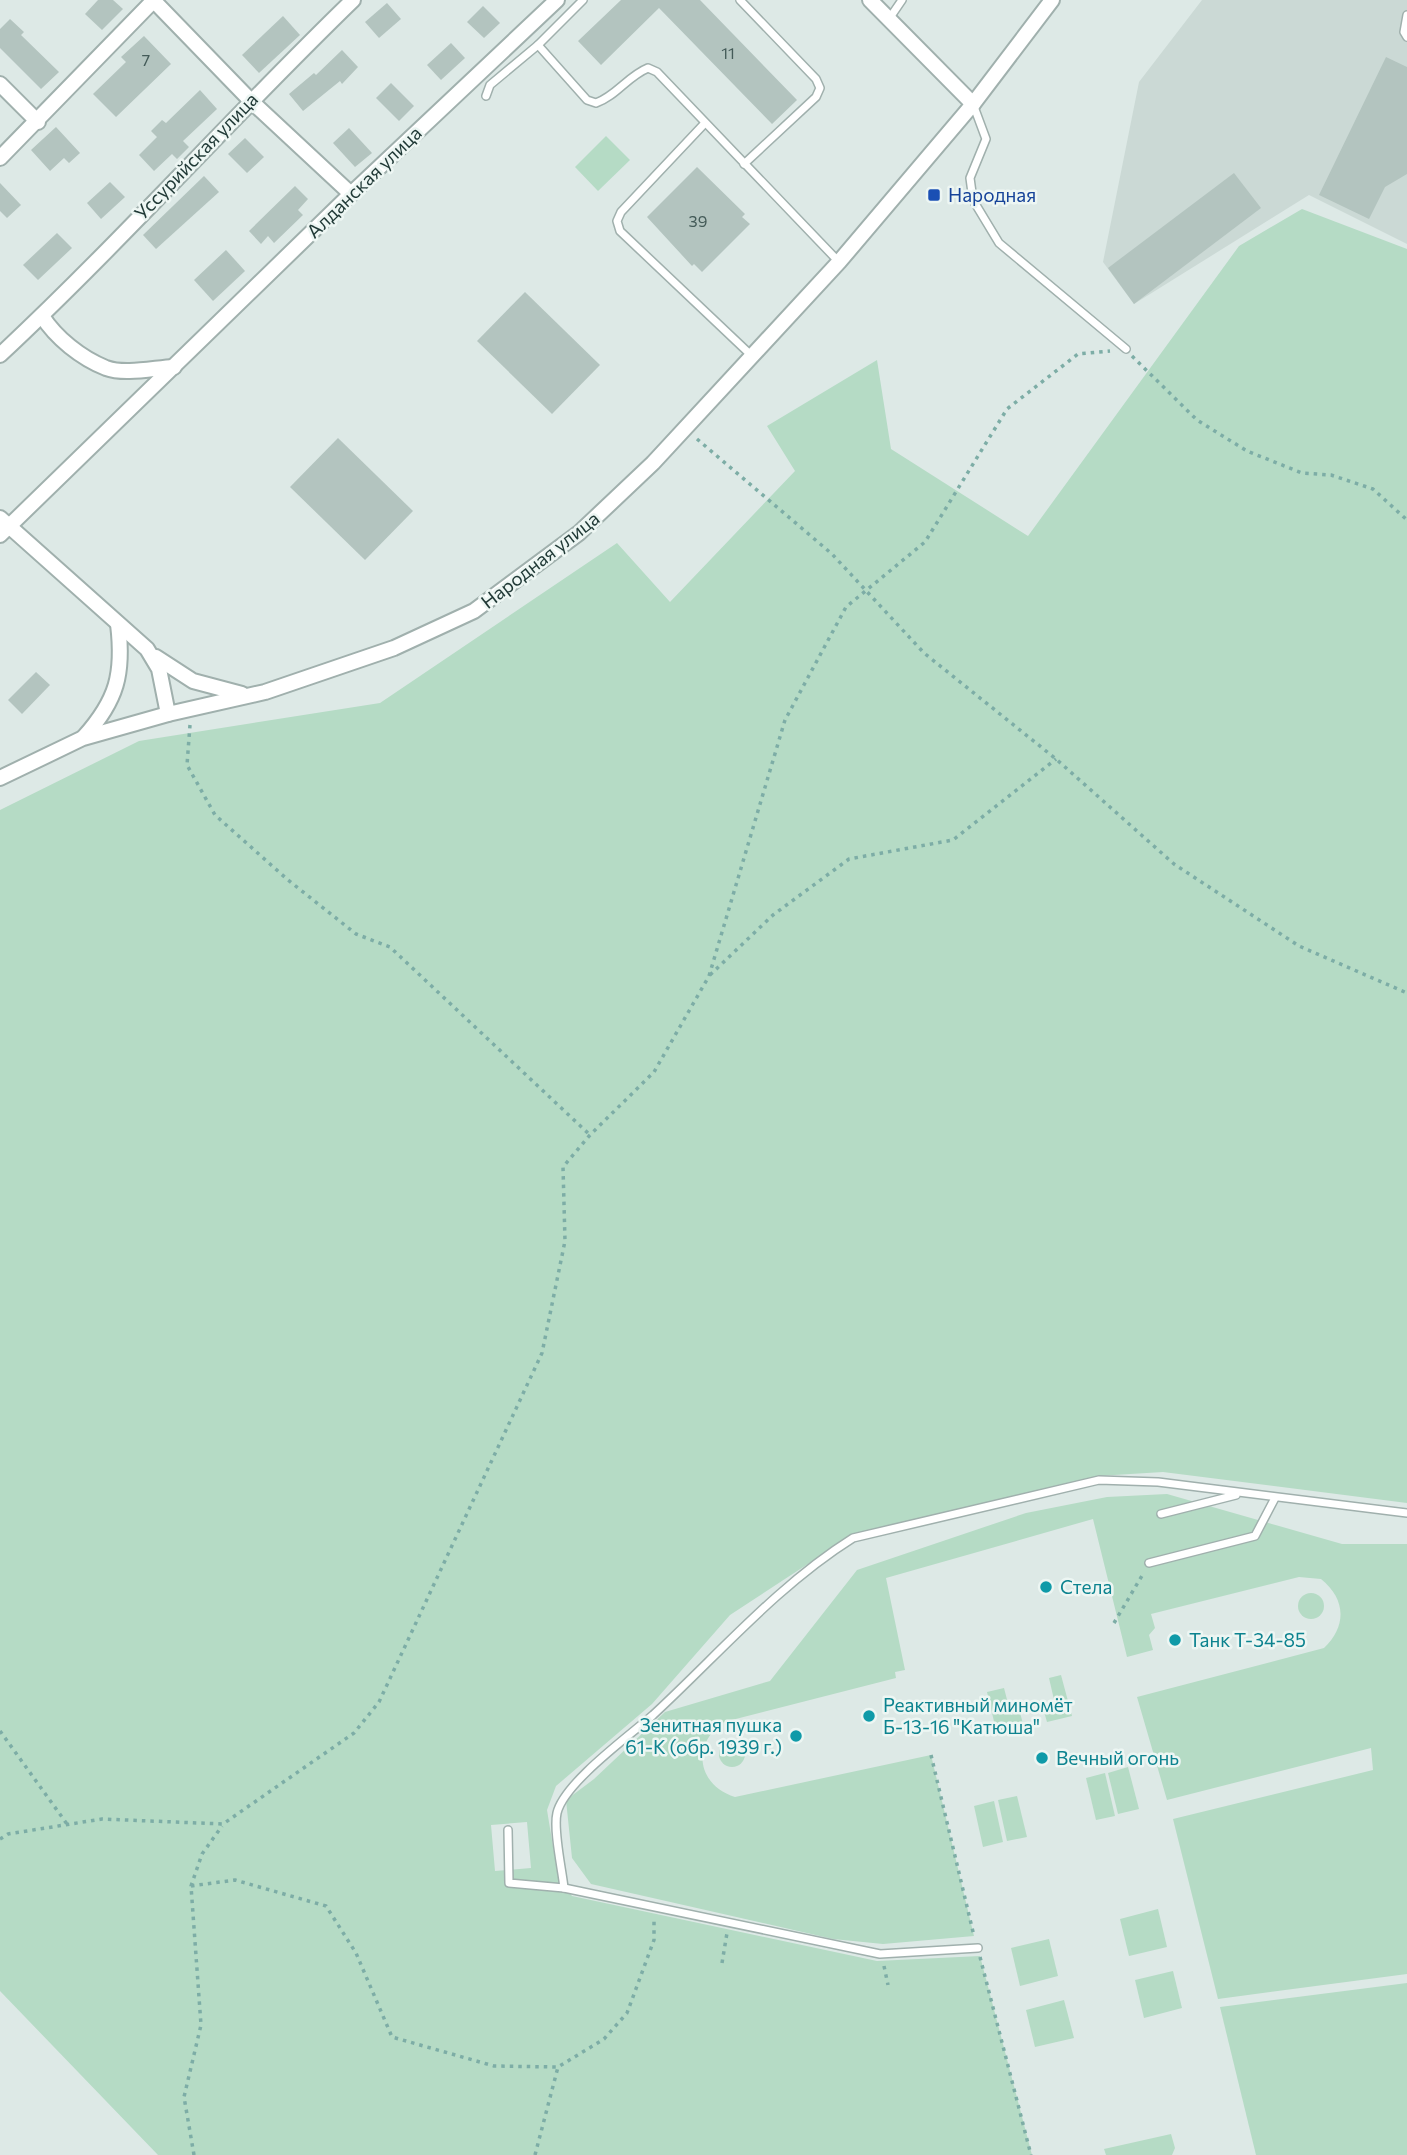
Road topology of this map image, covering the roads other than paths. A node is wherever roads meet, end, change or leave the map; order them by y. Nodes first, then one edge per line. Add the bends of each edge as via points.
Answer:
1 (153, 0) edge
2 (353, 0) edge
3 (556, 0) edge
4 (583, 0) edge
5 (740, 0) edge
6 (870, 0) edge
7 (902, 0) edge
8 (1052, 0) edge
9 (1407, 15) edge
10 (889, 19) junction
11 (1407, 37) edge
12 (538, 45) junction
13 (0, 84) edge
14 (486, 96) dead end
15 (250, 100) junction
16 (973, 104) junction
17 (38, 122) junction
18 (705, 123) junction
19 (0, 158) edge
20 (744, 164) junction
21 (351, 194) junction
22 (839, 262) junction
23 (42, 316) junction
24 (1126, 349) road end
25 (0, 355) edge
26 (752, 356) junction
27 (174, 367) junction
28 (3, 527) edge
29 (118, 624) junction
30 (147, 649) junction
31 (250, 696) junction
32 (168, 714) junction
33 (83, 738) junction
34 (0, 778) edge
35 (1240, 1494) junction
36 (1275, 1498) junction
37 (1407, 1513) edge
38 (1161, 1514) dead end
39 (1149, 1563) road end
40 (508, 1830) dead end
41 (564, 1888) junction
42 (978, 1948) dead end

1 - 15 street
1 - 17 street
2 - 15 street, Уссурийская улица
3 - 21 street, Алданская улица
4 - 12 lane
5 - 20 lane via 820,88 816,97
6 - 10 street
7 - 10 lane
8 - 16 street, Народная улица
9 - 11 lane
10 - 16 street
12 - 14 lane via 490,85
12 - 18 lane via 587,100 605,100 648,68
13 - 17 street
15 - 21 street
15 - 23 street, Уссурийская улица
16 - 22 street, Народная улица
16 - 24 lane via 986,139 970,178 972,200 999,243
17 - 19 street
18 - 20 lane
18 - 26 lane via 617,221 620,231
20 - 22 lane
21 - 27 street, Алданская улица
22 - 26 street, Народная улица
23 - 25 street, Уссурийская улица
23 - 27 street via 73,349 108,369
26 - 31 street, Народная улица via 653,463 579,533 474,611 394,648
27 - 28 street, Алданская улица
28 - 29 street
29 - 30 street
29 - 33 street via 122,655 117,686 104,714
30 - 31 street via 193,681
30 - 32 street via 159,669
31 - 32 street, Народная улица
32 - 33 street, Народная улица
33 - 34 street, Народная улица
35 - 36 lane
35 - 38 lane
35 - 41 lane via 1158,1482 1099,1480 853,1538 714,1654 587,1772 562,1802 556,1815
36 - 37 lane
36 - 39 lane via 1255,1536
40 - 41 lane via 509,1883
41 - 42 lane via 882,1954

